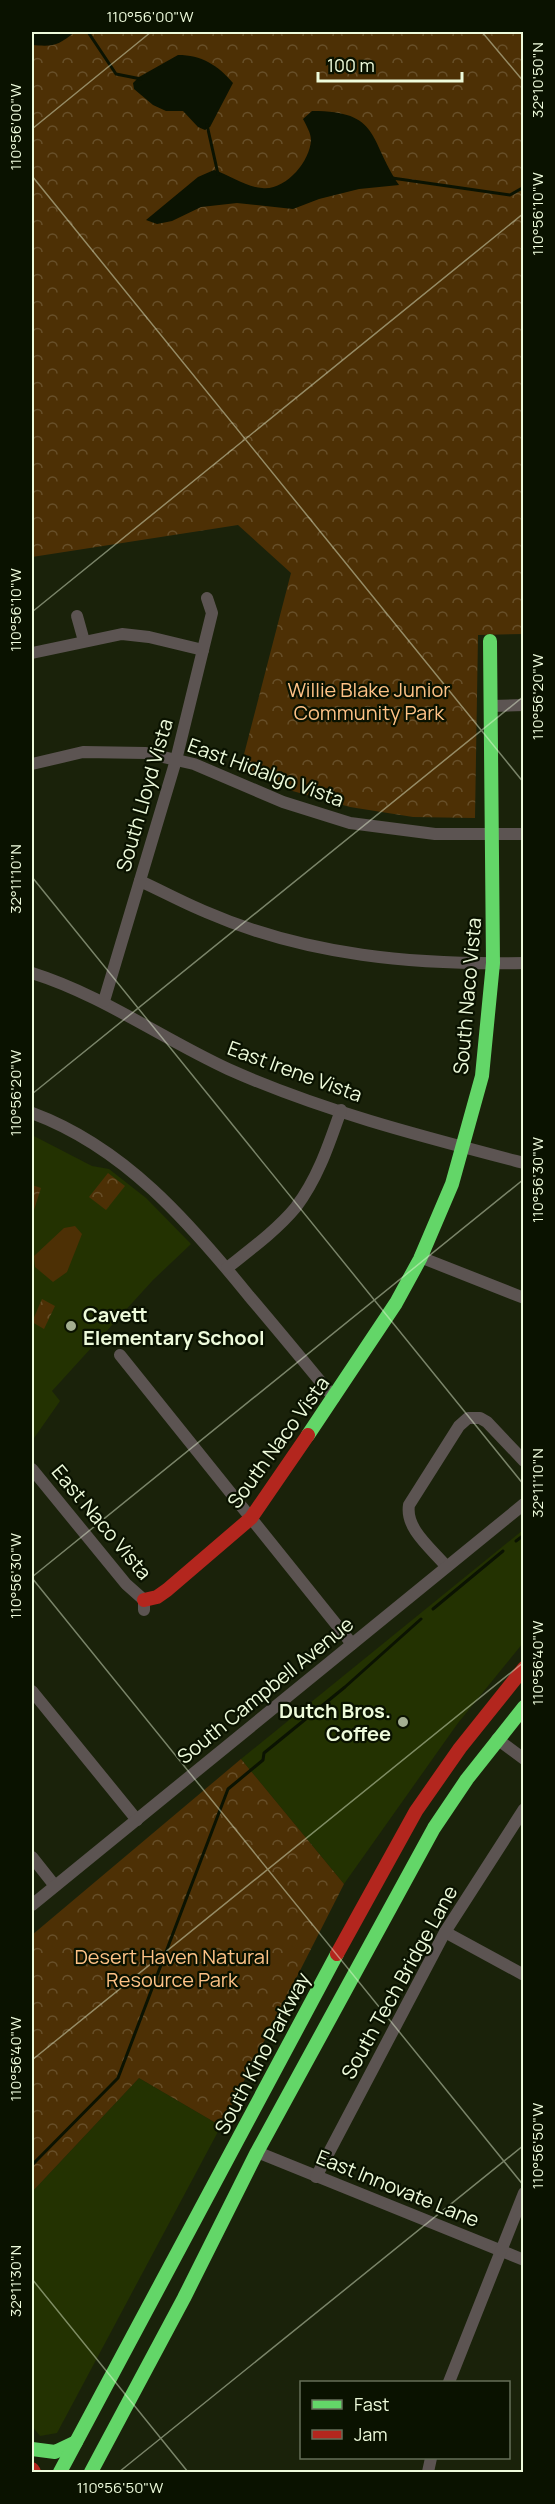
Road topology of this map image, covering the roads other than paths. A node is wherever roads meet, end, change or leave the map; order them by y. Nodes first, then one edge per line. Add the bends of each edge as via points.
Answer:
1 (207, 598) dead end
2 (77, 616) dead end
3 (84, 641) junction
4 (490, 641) dead end
5 (203, 650) junction
6 (32, 653) edge
7 (524, 705) edge
8 (491, 706) junction
9 (176, 760) junction
10 (32, 764) edge
11 (524, 834) edge
12 (491, 835) junction
13 (140, 881) junction
14 (493, 963) junction
15 (524, 963) edge
16 (32, 973) edge
17 (104, 1001) junction
18 (341, 1110) junction
19 (32, 1113) edge
20 (464, 1148) junction
21 (524, 1163) edge
22 (420, 1257) junction
23 (227, 1268) junction
24 (524, 1298) edge
25 (120, 1355) dead end
26 (334, 1398) junction
27 (524, 1461) edge
28 (32, 1469) edge
29 (524, 1504) edge
30 (251, 1518) junction
31 (446, 1566) junction
32 (144, 1605) joint
33 (352, 1644) junction
34 (524, 1668) edge
35 (32, 1691) edge
36 (524, 1707) edge
37 (497, 1739) junction
38 (524, 1759) edge
39 (438, 1778) junction
40 (524, 1809) edge
41 (137, 1820) junction
42 (32, 1857) edge
43 (406, 1879) junction
44 (55, 1886) junction
45 (32, 1905) edge
46 (445, 1932) junction
47 (524, 1975) edge
48 (257, 2152) junction
49 (316, 2177) junction
50 (524, 2193) edge
51 (500, 2251) junction
52 (524, 2260) edge
53 (449, 2381) edge
54 (77, 2441) junction
55 (32, 2450) edge
56 (60, 2472) edge
57 (91, 2472) edge

1 - 5 street, South Lloyd Vista via 212,613
2 - 3 street
3 - 5 street via 136,635
3 - 6 street
4 - 8 main road, South Naco Vista
5 - 9 street, South Lloyd Vista
7 - 8 street
8 - 12 main road, South Naco Vista
9 - 10 street, East Hidalgo Vista via 146,753 105,751 64,754
9 - 12 street, East Hidalgo Vista via 283,802 350,823 415,832
9 - 13 street, South Lloyd Vista
11 - 12 street, East Hidalgo Vista
12 - 14 main road, South Naco Vista
13 - 14 street via 207,913 325,949 423,962
13 - 17 street, South Lloyd Vista
14 - 15 street
14 - 20 main road, South Naco Vista via 482,1076
16 - 17 street, East Irene Vista
17 - 18 street, East Irene Vista via 226,1068 296,1097
18 - 20 street, East Irene Vista
18 - 23 street via 320,1168 295,1208
19 - 23 street via 73,1133 137,1176 186,1220
20 - 21 street, East Irene Vista
20 - 22 main road, South Naco Vista
22 - 24 street
22 - 26 main road, South Naco Vista via 386,1319
23 - 26 street
25 - 30 street
26 - 30 main road, South Naco Vista
27 - 31 street via 475,1412 459,1426 409,1505 411,1525
28 - 32 street, East Naco Vista
29 - 31 street, South Campbell Avenue
30 - 32 main road, South Naco Vista
30 - 33 street
31 - 33 street, South Campbell Avenue
33 - 41 street, South Campbell Avenue
34 - 39 main road, South Kino Parkway
35 - 41 street
36 - 37 main road
37 - 38 street
37 - 43 main road via 450,1803
39 - 43 main road via 447,1788 405,1855
39 - 54 main road, South Kino Parkway via 383,1867
40 - 46 street, South Tech Bridge Lane
41 - 44 street, South Campbell Avenue
42 - 44 street
43 - 48 main road
44 - 45 street, South Campbell Avenue
46 - 47 street
46 - 49 street, South Tech Bridge Lane
48 - 49 street, East Innovate Lane
48 - 57 main road
49 - 51 street, East Innovate Lane
50 - 51 street
51 - 52 street, East Innovate Lane
51 - 53 street
54 - 55 main road via 58,2453
54 - 56 main road, South Kino Parkway

